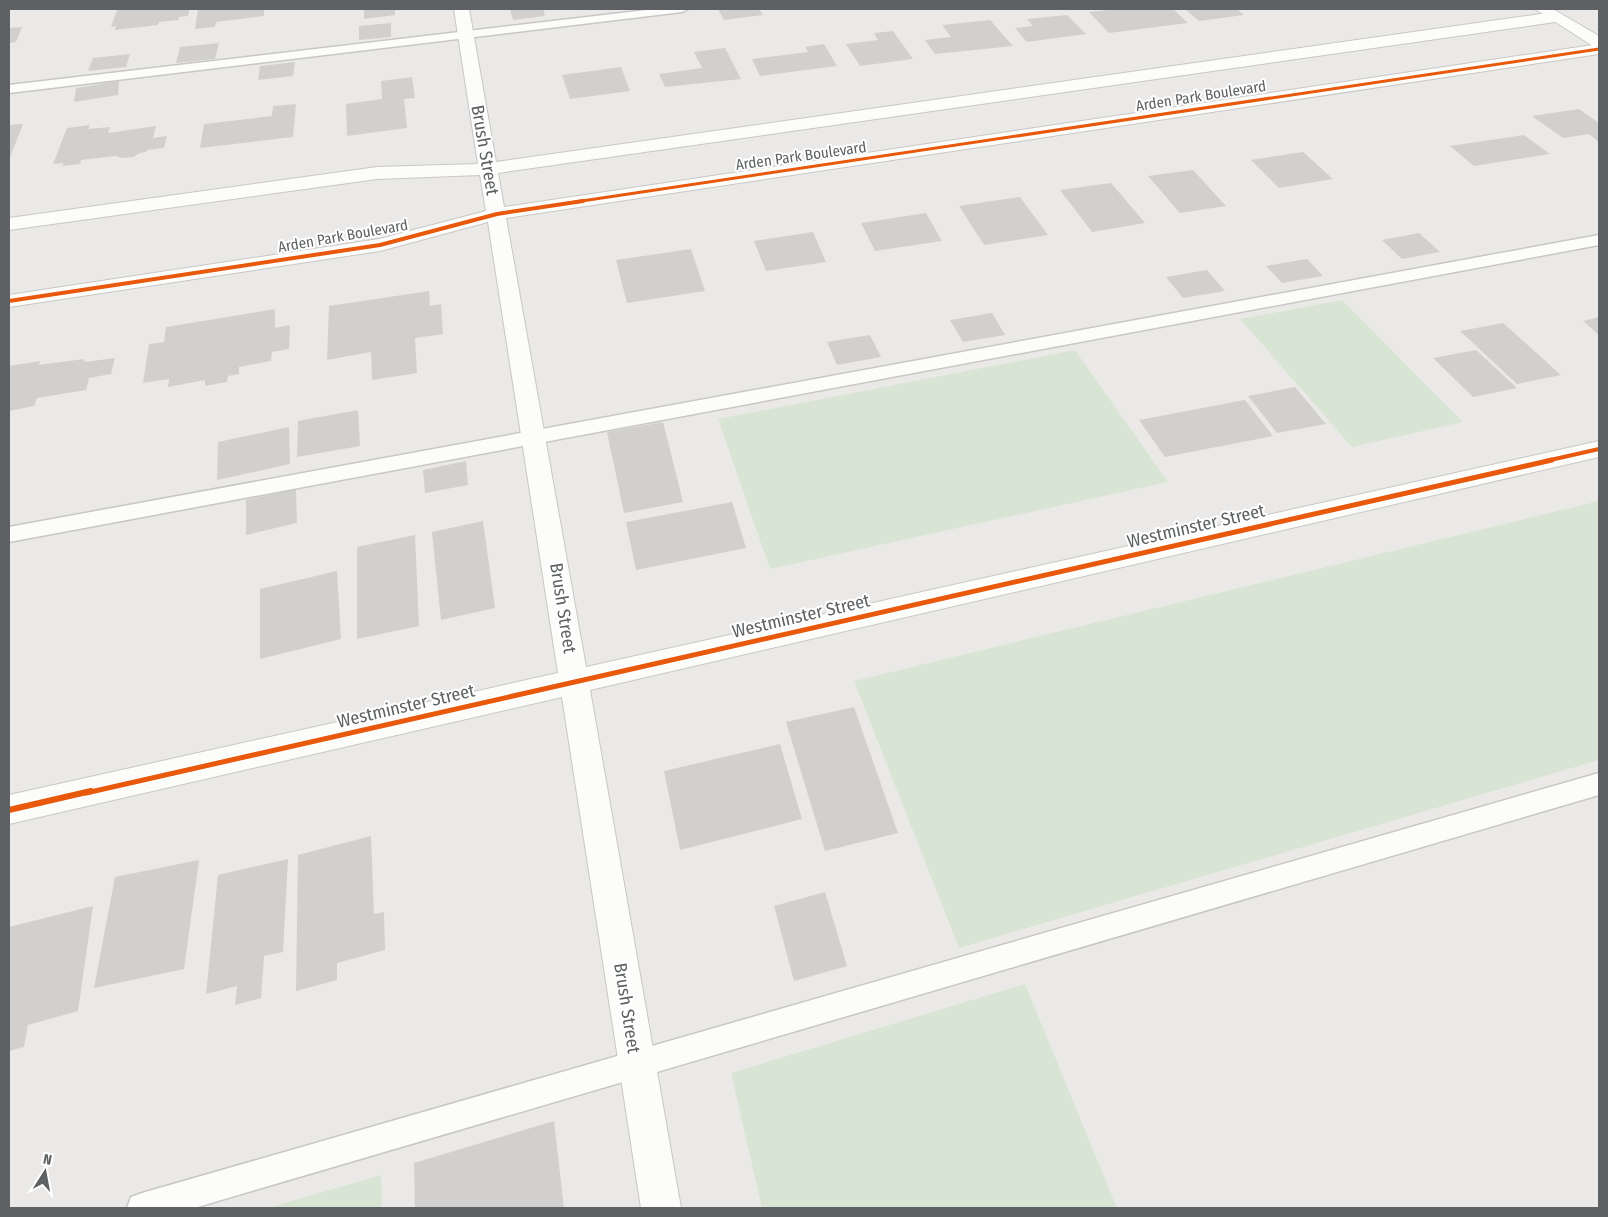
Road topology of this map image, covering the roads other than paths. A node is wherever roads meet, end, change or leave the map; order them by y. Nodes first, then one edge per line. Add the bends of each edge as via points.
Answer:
1 (682, 9) edge
2 (1549, 13) edge
3 (463, 22) edge
4 (1599, 44) edge
5 (1599, 49) edge
6 (9, 89) edge
7 (487, 169) junction
8 (497, 214) junction
9 (9, 224) edge
10 (1599, 240) edge
11 (9, 301) edge
12 (534, 438) junction
13 (1599, 449) edge
14 (9, 535) edge
15 (575, 682) junction
16 (1599, 784) edge
17 (9, 810) edge
18 (636, 1064) junction
19 (142, 1208) edge
20 (661, 1208) edge

1 - 3 lane
2 - 4 street
2 - 7 street, Arden Park Boulevard via 1141,83
3 - 6 lane
3 - 7 street, Brush Street
5 - 8 street, Arden Park Boulevard via 1166,108
7 - 8 street, Brush Street
7 - 9 street, Arden Park Boulevard via 376,173
8 - 11 street, Arden Park Boulevard via 380,245
8 - 12 street, Brush Street
10 - 12 lane
12 - 14 lane
12 - 15 street, Brush Street
13 - 15 street, Westminster Street
15 - 17 street, Westminster Street
15 - 18 street, Brush Street
16 - 18 lane
18 - 19 lane
18 - 20 street, Brush Street

